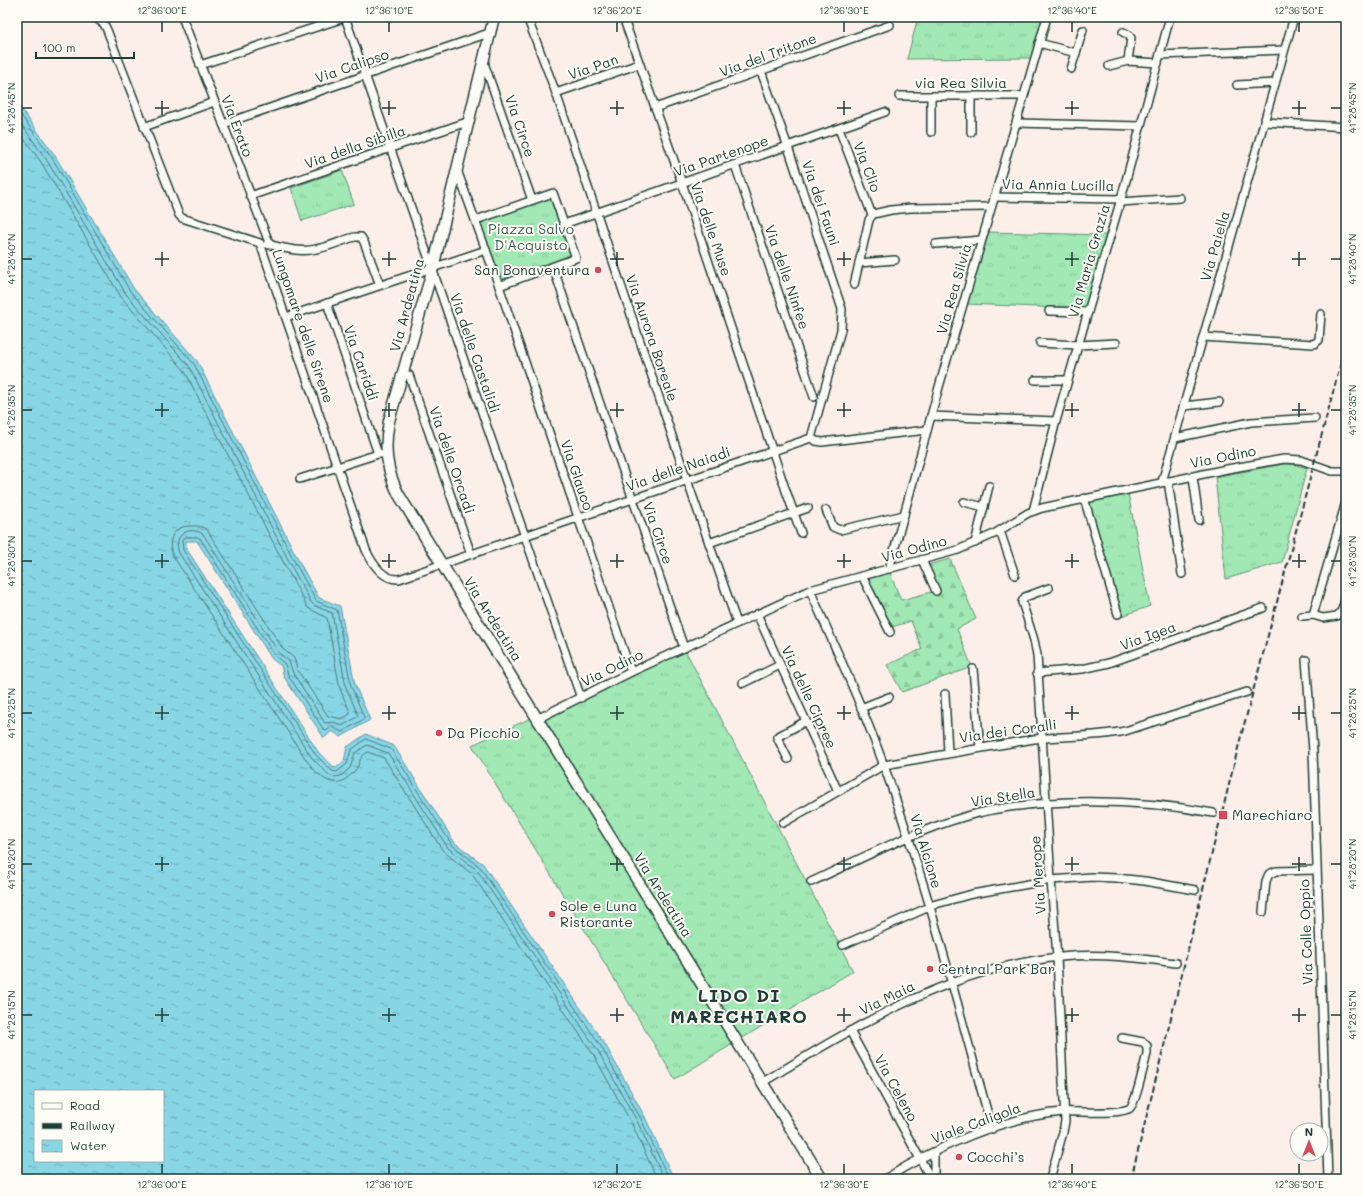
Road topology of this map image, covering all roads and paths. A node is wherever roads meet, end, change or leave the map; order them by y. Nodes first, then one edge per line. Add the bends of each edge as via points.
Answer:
1 (94, 17) edge
2 (182, 17) edge
3 (346, 17) edge
4 (494, 17) edge
5 (527, 17) edge
6 (623, 17) edge
7 (1046, 17) edge
8 (1170, 17) edge
9 (1294, 17) edge
10 (890, 25) dead end
11 (1083, 30) dead end
12 (1123, 32) dead end
13 (489, 33) junction
14 (1039, 43) junction
15 (1284, 50) junction
16 (1076, 54) junction
17 (1160, 55) junction
18 (483, 60) junction
19 (1128, 61) junction
20 (1158, 63) junction
21 (639, 64) junction
22 (200, 65) junction
23 (1109, 66) dead end
24 (1071, 69) dead end
25 (761, 71) junction
26 (365, 76) junction
27 (1275, 83) junction
28 (1237, 85) dead end
29 (556, 93) junction
30 (899, 96) dead end
31 (931, 96) junction
32 (971, 96) junction
33 (1023, 96) junction
34 (214, 102) junction
35 (655, 108) junction
36 (885, 112) dead end
37 (467, 122) junction
38 (1264, 122) junction
39 (1016, 123) junction
40 (223, 124) junction
41 (1141, 126) junction
42 (144, 127) junction
43 (1346, 127) edge
44 (839, 129) junction
45 (931, 132) dead end
46 (971, 132) dead end
47 (788, 147) junction
48 (390, 149) junction
49 (735, 165) junction
50 (456, 167) junction
51 (682, 183) junction
52 (250, 196) junction
53 (994, 196) junction
54 (1180, 198) dead end
55 (532, 200) junction
56 (1121, 200) junction
57 (991, 207) junction
58 (596, 213) junction
59 (872, 215) junction
60 (476, 220) junction
61 (564, 224) junction
62 (981, 240) junction
63 (260, 243) junction
64 (936, 244) dead end
65 (270, 245) junction
66 (486, 250) junction
67 (895, 260) dead end
68 (859, 263) junction
69 (554, 267) junction
70 (432, 268) junction
71 (380, 285) junction
72 (854, 285) dead end
73 (499, 286) junction
74 (327, 303) junction
75 (1049, 311) dead end
76 (1088, 312) junction
77 (1321, 314) dead end
78 (286, 317) junction
79 (1203, 337) junction
80 (1040, 343) dead end
81 (1116, 343) dead end
82 (1078, 345) junction
83 (409, 375) dead end
84 (1035, 380) dead end
85 (1068, 380) junction
86 (814, 397) dead end
87 (1219, 402) dead end
88 (1184, 406) junction
89 (931, 416) junction
90 (1315, 418) dead end
91 (1056, 421) junction
92 (927, 430) junction
93 (811, 438) junction
94 (1175, 438) junction
95 (772, 450) junction
96 (382, 454) junction
97 (337, 467) junction
98 (1346, 471) edge
99 (1193, 477) junction
100 (300, 479) dead end
101 (687, 480) junction
102 (1165, 482) junction
103 (989, 486) dead end
104 (1084, 498) junction
105 (632, 499) junction
106 (964, 502) dead end
107 (1346, 502) edge
108 (984, 507) junction
109 (808, 508) dead end
110 (826, 510) dead end
111 (1033, 511) junction
112 (794, 513) junction
113 (904, 515) junction
114 (578, 518) junction
115 (1344, 518) edge
116 (1199, 520) dead end
117 (1000, 531) junction
118 (801, 533) dead end
119 (524, 536) junction
120 (709, 543) junction
121 (975, 543) junction
122 (471, 554) junction
123 (922, 560) junction
124 (442, 564) junction
125 (889, 569) junction
126 (1182, 574) dead end
127 (1015, 575) dead end
128 (862, 576) junction
129 (1049, 588) dead end
130 (810, 590) junction
131 (936, 591) dead end
132 (1346, 598) edge
133 (1263, 608) dead end
134 (757, 614) junction
135 (1118, 614) dead end
136 (1313, 615) junction
137 (1302, 616) dead end
138 (737, 623) junction
139 (890, 632) dead end
140 (684, 648) junction
141 (1306, 660) dead end
142 (780, 665) junction
143 (974, 669) dead end
144 (631, 672) junction
145 (1037, 673) junction
146 (743, 683) dead end
147 (1247, 692) dead end
148 (945, 694) dead end
149 (889, 697) dead end
150 (581, 698) junction
151 (861, 708) junction
152 (537, 719) junction
153 (806, 721) junction
154 (1042, 738) junction
155 (980, 748) junction
156 (948, 753) junction
157 (788, 759) dead end
158 (884, 765) junction
159 (838, 791) junction
160 (1046, 803) junction
161 (1213, 813) dead end
162 (783, 823) dead end
163 (908, 837) junction
164 (1316, 870) junction
165 (1051, 880) junction
166 (811, 882) dead end
167 (1195, 890) dead end
168 (929, 907) junction
169 (1263, 912) dead end
170 (843, 945) dead end
171 (1057, 957) junction
172 (1176, 963) dead end
173 (951, 983) junction
174 (850, 1031) junction
175 (1122, 1038) dead end
176 (763, 1082) junction
177 (1065, 1112) junction
178 (992, 1129) junction
179 (934, 1152) junction
180 (920, 1158) junction
181 (822, 1179) edge
182 (885, 1179) edge
183 (932, 1179) edge
184 (1050, 1179) edge
185 (1328, 1179) edge

1 - 42 street, Lungomare delle Sirene via 104,24 107,30
2 - 22 street, Via Erato
3 - 22 street
3 - 26 street, Via delle Castalidi
4 - 13 main road, Via Ardeatina
5 - 29 street, Via Aurora Boreale
6 - 21 street, Via delle Muse
7 - 14 street, Via Rea Silvia
8 - 17 street, Via Maria Grazia
9 - 15 street, Via Paiella
10 - 25 street, Via del Tritone
11 - 16 street
12 - 19 street via 1132,40
13 - 18 main road, Via Ardeatina
13 - 26 street, Via Calipso
14 - 16 street
14 - 33 street, Via Rea Silvia
15 - 17 street
15 - 27 street, Via Paiella
16 - 24 street
17 - 20 street, Via Maria Grazia
18 - 37 main road, Via Ardeatina
18 - 55 street, Via Circe
19 - 20 street
19 - 23 street
20 - 41 street, Via Maria Grazia
21 - 29 street, Via Pan
21 - 35 street, Via delle Muse
22 - 34 street, Via Erato
25 - 35 street, Via del Tritone
25 - 47 street, Via dei Fauni
26 - 40 street, Via Calipso
26 - 48 street, Via delle Castalidi
27 - 28 street
27 - 38 street, Via Paiella
29 - 58 street, Via Aurora Boreale
30 - 31 street, via Rea Silvia
31 - 32 street, via Rea Silvia
31 - 45 street
32 - 33 street, via Rea Silvia
32 - 46 street
33 - 39 street, Via Rea Silvia
34 - 40 street, Via Erato
34 - 42 street
35 - 51 street, Via delle Muse
36 - 44 street, Via Partenope
37 - 48 street, Via della Sibilla
37 - 50 main road, Via Ardeatina
38 - 43 street
38 - 79 street, Via Paiella
39 - 41 street
39 - 53 street, Via Rea Silvia
40 - 52 street, Via Erato
41 - 56 street, Via Maria Grazia
42 - 63 street, Lungomare delle Sirene via 181,217
44 - 47 street, Via Partenope
44 - 59 street, Via Clio
47 - 49 street, Via Partenope
47 - 93 street, Via dei Fauni via 841,303 842,313 841,330
48 - 52 street, Via della Sibilla
48 - 70 street, Via delle Castalidi
49 - 51 street, Via Partenope
49 - 86 street, Via delle Ninfee
50 - 60 street
50 - 70 main road, Via Ardeatina
51 - 58 street, Via Partenope
51 - 95 street, Via delle Muse
52 - 65 street, Via Erato
53 - 56 street, Via Annia Lucilla
53 - 57 street, Via Rea Silvia
54 - 56 street, Via Annia Lucilla
55 - 60 street
55 - 61 street via 553,193
56 - 76 street, Via Maria Grazia
57 - 59 street via 911,208
57 - 62 street, Via Rea Silvia
58 - 61 street, Via Partenope
58 - 101 street, Via Aurora Boreale
59 - 68 street
60 - 66 street
61 - 69 street via 576,258
62 - 64 street
62 - 89 street, Via Rea Silvia
63 - 65 street
63 - 78 street, Lungomare delle Sirene
65 - 71 street via 311,250 361,237
66 - 70 street
66 - 73 street
67 - 68 street
68 - 72 street
69 - 73 street
69 - 105 street, Via Circe
70 - 71 street
70 - 96 main road, Via Ardeatina
70 - 119 street, Via delle Castalidi
71 - 74 street
73 - 114 street, Via Glauco
74 - 78 street
74 - 96 street, Via Cariddi
75 - 76 street
76 - 82 street, Via Maria Grazia
77 - 79 street via 1319,340 1314,344
78 - 97 street, Lungomare delle Sirene
79 - 88 street, Via Paiella
80 - 82 street
81 - 82 street
82 - 85 street, Via Maria Grazia
83 - 122 street, Via delle Orcadi
84 - 85 street
85 - 91 street, Via Maria Grazia
87 - 88 street
88 - 94 street, Via Paiella
89 - 91 street
89 - 92 street, Via Rea Silvia
90 - 94 street via 1251,422
91 - 111 street, Via Maria Grazia
92 - 93 street, Via delle Naiadi via 822,442
92 - 113 street, Via Rea Silvia
93 - 95 street, Via delle Naiadi
94 - 102 street, Via Paiella
95 - 101 street, Via delle Naiadi
95 - 112 street, Via delle Muse
96 - 97 street
96 - 124 main road, Via Ardeatina via 399,495
97 - 100 street
97 - 124 street, Lungomare delle Sirene via 368,554 382,573 389,578 397,579
98 - 99 street, Via Odino via 1337,472 1301,460 1284,459
99 - 102 street, Via Odino
99 - 116 street
101 - 105 street, Via delle Naiadi
101 - 120 street, Via Aurora Boreale
102 - 104 street, Via Odino
102 - 126 street
103 - 108 street
104 - 111 street, Via Odino
104 - 135 street
105 - 114 street, Via delle Naiadi
105 - 140 street, Via Circe
106 - 108 street
107 - 115 street
108 - 121 street
109 - 112 street
110 - 113 street via 833,527 840,530
111 - 117 street, Via Odino
112 - 118 street, Via delle Muse
112 - 120 street
113 - 125 street, Via Rea Silvia
114 - 119 street, Via delle Naiadi
114 - 144 street, Via Glauco
115 - 136 street
117 - 121 street, Via Odino
117 - 127 street
119 - 122 street, Via delle Naiadi
119 - 150 street, Via delle Castalidi
120 - 138 street, Via Aurora Boreale
121 - 123 street, Via Odino
122 - 124 street, Via delle Naiadi
123 - 125 street, Via Odino
123 - 131 street
124 - 152 main road, Via Ardeatina
125 - 128 street, Via Odino
128 - 130 street, Via Odino
128 - 139 street
129 - 145 street, Via Merope via 1026,597 1022,602 1036,650
130 - 134 street, Via Odino
130 - 151 street, Via Alcione
132 - 136 street via 1342,611 1337,616 1321,618
133 - 145 street, Via Igea via 1109,663 1086,669
134 - 138 street, Via Odino
134 - 142 street, Via delle Cipree
136 - 137 street
138 - 140 street, Via Odino
140 - 144 street, Via Odino
141 - 164 street, Via Colle Oppio via 1313,751
142 - 146 street
142 - 153 street, Via delle Cipree
143 - 155 street
144 - 150 street, Via Odino
145 - 154 street, Via Merope
147 - 154 street, Via dei Coralli via 1125,731
148 - 156 street
149 - 151 street
150 - 152 street, Via Odino
151 - 158 street, Via Alcione
152 - 176 main road, Via Ardeatina
153 - 157 street via 777,737
153 - 159 street, Via delle Cipree
154 - 155 street, Via dei Coralli
154 - 160 street, Via Merope
155 - 156 street, Via dei Coralli
156 - 158 street, Via dei Coralli
158 - 159 street, Via dei Coralli
158 - 163 street, Via Alcione
159 - 162 street, Via dei Coralli
160 - 161 street, Via Stella via 1136,803
160 - 163 street, Via Stella via 973,815
160 - 165 street, Via Merope
163 - 166 street, Via Stella
163 - 168 street, Via Alcione
164 - 169 street via 1276,871 1269,874
164 - 185 street, Via Colle Oppio
165 - 167 street via 1116,878
165 - 168 street via 972,894
165 - 171 street, Via Merope
168 - 170 street
168 - 173 street, Via Alcione
171 - 172 street, Via Maia via 1123,957
171 - 173 street, Via Maia via 1008,966
171 - 177 street, Via Merope
173 - 174 street, Via Maia via 904,1003
173 - 178 street, Via Alcione
174 - 176 street, Via Maia
174 - 180 street, Via Celeno
175 - 177 street, Viale Caligola via 1143,1042 1147,1048 1134,1101 1129,1109 1118,1112
176 - 181 main road, Via Ardeatina
177 - 178 street, Viale Caligola via 1030,1117
177 - 184 street, Via Merope via 1063,1132
178 - 179 street, Viale Caligola
179 - 180 street, Viale Caligola
179 - 183 street, Via Celeno
180 - 182 street, Viale Caligola
180 - 183 street, Via Celeno

